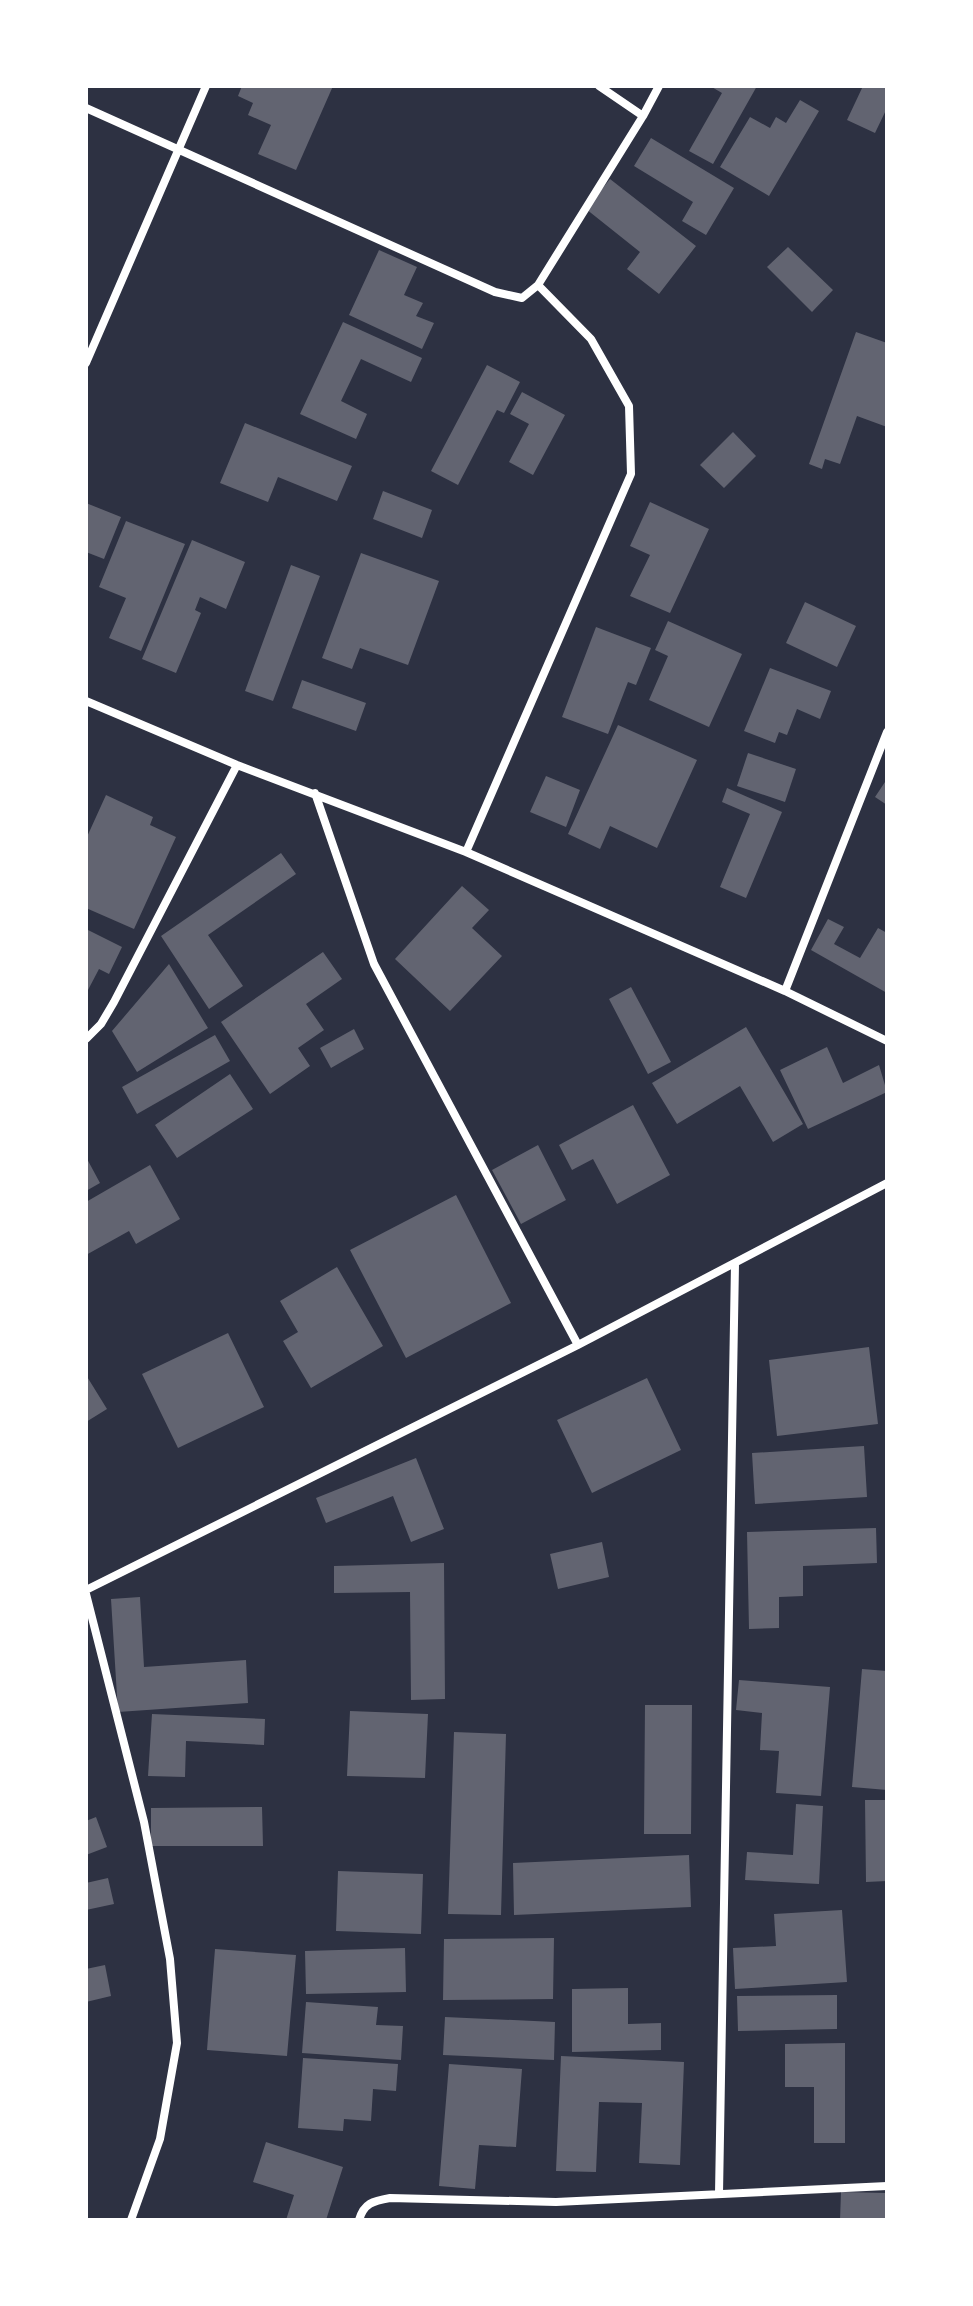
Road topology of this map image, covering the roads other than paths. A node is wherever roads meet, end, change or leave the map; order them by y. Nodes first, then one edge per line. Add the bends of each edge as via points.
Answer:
1 (206, 86) edge
2 (599, 86) edge
3 (659, 86) edge
4 (86, 108) edge
5 (643, 116) junction
6 (177, 148) junction
7 (538, 285) junction
8 (86, 363) edge
9 (86, 701) edge
10 (887, 732) edge
11 (237, 765) junction
12 (315, 793) junction
13 (466, 852) junction
14 (785, 991) junction
15 (86, 1039) edge
16 (887, 1041) edge
17 (887, 1183) edge
18 (735, 1264) junction
19 (578, 1345) junction
20 (86, 1592) edge
21 (887, 2186) edge
22 (719, 2194) junction
23 (131, 2220) edge
24 (359, 2220) edge

1 - 6 street
2 - 5 street
3 - 5 street
4 - 6 street
5 - 7 street
6 - 7 street via 495,292 522,298
6 - 8 street
7 - 13 street via 591,339 629,406 631,474
9 - 11 street
10 - 14 street
11 - 12 street
11 - 15 street via 114,1002
12 - 13 street
12 - 19 street via 374,964
13 - 14 street
14 - 16 street
17 - 18 street
18 - 19 street
18 - 22 street
19 - 20 street
20 - 23 street via 144,1822 170,1959 176,2029 160,2139
21 - 22 street
22 - 24 street via 556,2202 390,2198 370,2202

